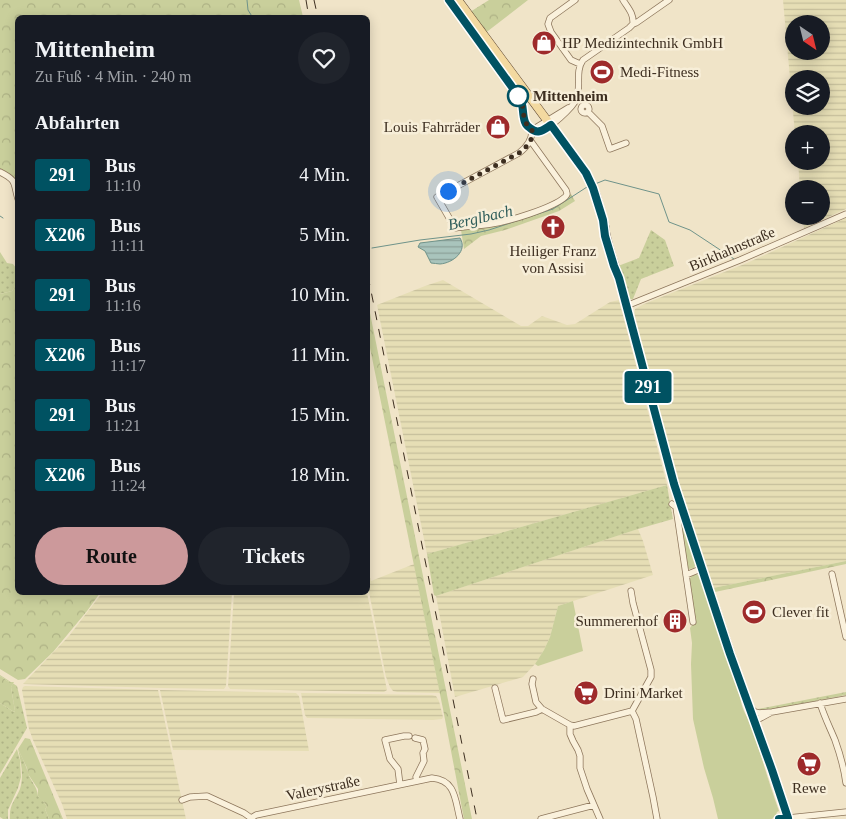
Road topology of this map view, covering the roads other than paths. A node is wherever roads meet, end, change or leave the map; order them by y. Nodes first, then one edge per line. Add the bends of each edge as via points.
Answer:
1 (449, 0) edge
2 (458, 0) edge
3 (575, 0) edge
4 (623, 0) edge
5 (669, 0) edge
6 (633, 24) junction
7 (580, 64) junction
8 (572, 105) junction
9 (549, 122) junction
10 (532, 130) junction
11 (530, 140) junction
12 (626, 143) dead end
13 (0, 172) edge
14 (15, 184) edge
15 (437, 197) junction
16 (437, 207) dead end
17 (846, 214) edge
18 (626, 306) junction
19 (672, 504) dead end
20 (703, 568) junction
21 (832, 574) dead end
22 (686, 575) junction
23 (631, 591) dead end
24 (693, 622) dead end
25 (846, 637) edge
26 (533, 679) dead end
27 (495, 688) dead end
28 (846, 698) edge
29 (820, 703) junction
30 (749, 707) junction
31 (542, 709) junction
32 (632, 711) junction
33 (772, 712) junction
34 (755, 721) junction
35 (570, 725) junction
36 (417, 781) junction
37 (846, 782) edge
38 (400, 785) junction
39 (182, 800) dead end
40 (594, 806) junction
41 (846, 812) edge
42 (812, 816) junction
43 (251, 818) edge
44 (788, 818) edge
45 (460, 819) edge
46 (541, 819) edge
47 (600, 819) edge
48 (657, 819) edge
49 (779, 819) edge
50 (806, 819) edge

1 - 10 street via 520,98 525,123
2 - 9 main road
3 - 7 street via 550,18 548,24 572,60
4 - 6 street via 631,12
5 - 6 street
6 - 7 street
7 - 8 street via 578,95
8 - 9 street
8 - 12 street via 581,109 587,106 588,112 602,126 610,149
9 - 10 street
9 - 18 main road via 586,173 596,195
10 - 11 street
11 - 15 street via 519,153
11 - 15 street via 566,190 566,196 515,219 455,228
13 - 14 street
15 - 16 street
17 - 18 street, Birkhahnstraße
18 - 20 main road via 674,484
19 - 22 street via 676,506
20 - 22 street
20 - 30 main road
21 - 25 street
22 - 24 street
23 - 32 street via 651,670 651,677
26 - 31 street via 536,702
27 - 31 street via 503,720
28 - 29 street
29 - 33 street
29 - 37 street
30 - 33 street via 759,713
30 - 34 main road
31 - 35 street
32 - 35 street
32 - 48 street
33 - 34 street
34 - 44 main road
35 - 40 street via 572,741 578,750 580,768
36 - 38 street, Valerystraße
36 - 38 street via 424,762 423,740 404,736 385,740 390,758 398,769
36 - 45 street, Valerystraße via 439,779 453,788
38 - 43 street, Valerystraße
39 - 43 street via 207,796
40 - 46 street
40 - 47 street
41 - 42 street
42 - 44 street
42 - 50 street
44 - 49 main road

